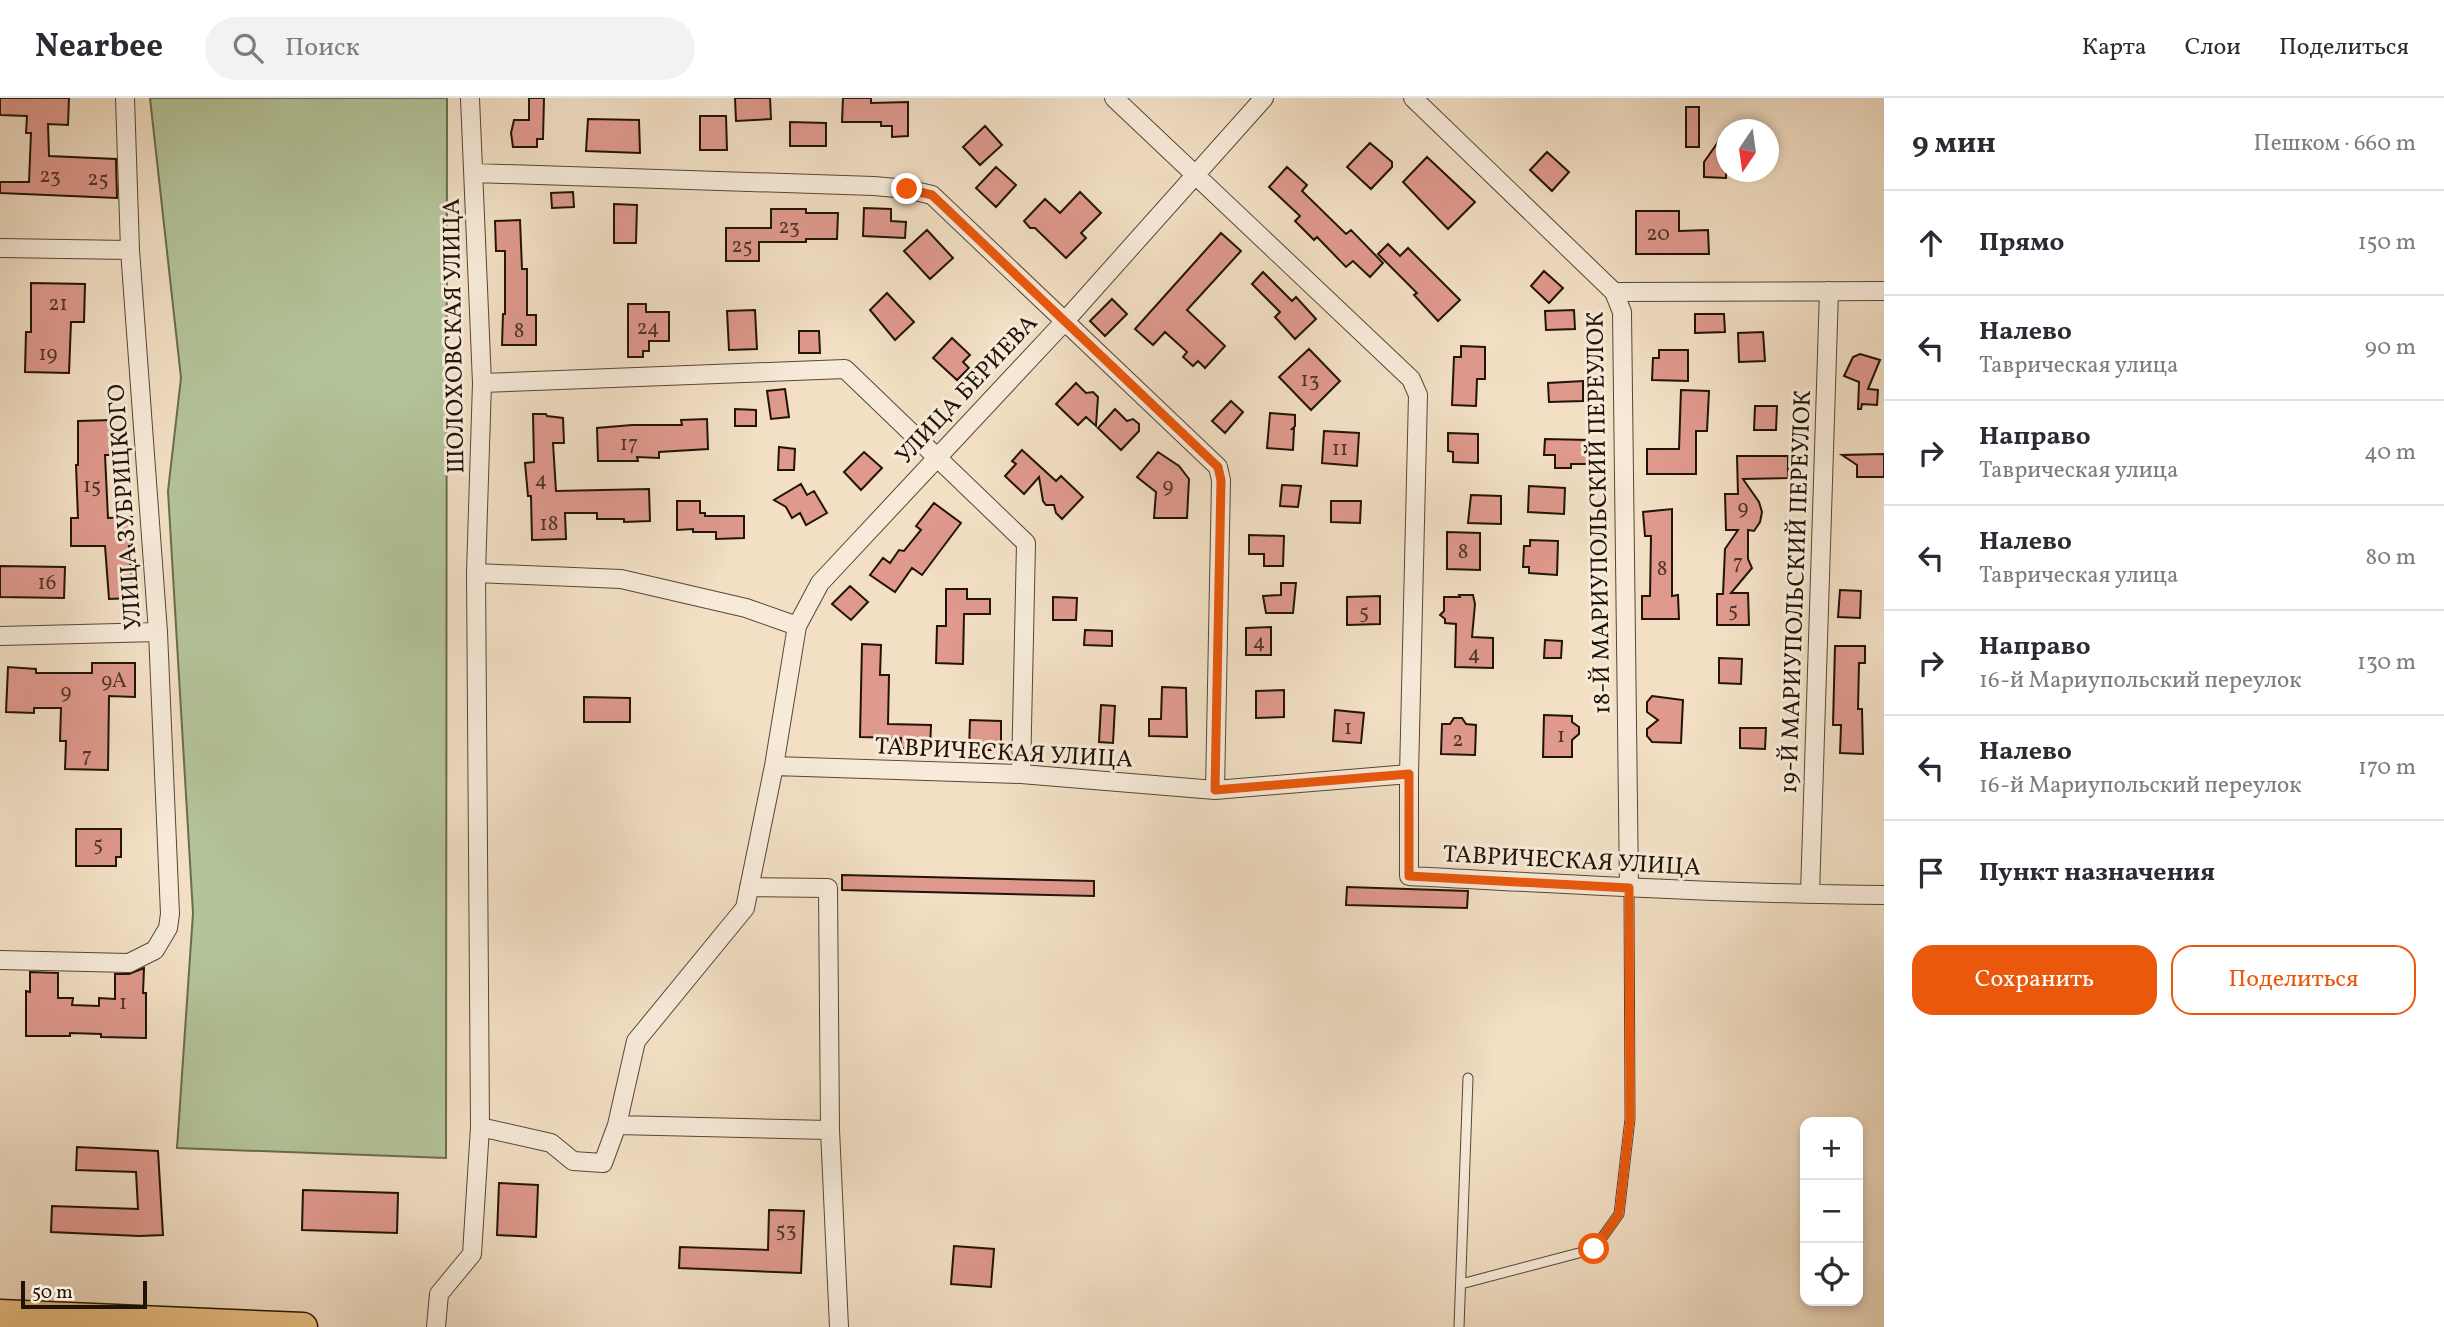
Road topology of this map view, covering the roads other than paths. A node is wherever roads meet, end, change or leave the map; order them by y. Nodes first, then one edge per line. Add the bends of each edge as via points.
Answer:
1 (125, 98) edge
2 (470, 98) edge
3 (1114, 98) edge
4 (1264, 98) edge
5 (1413, 98) edge
6 (475, 173) junction
7 (1197, 176) junction
8 (0, 248) edge
9 (130, 250) junction
10 (1829, 291) junction
11 (1884, 291) edge
12 (1614, 292) junction
13 (1065, 321) junction
14 (482, 383) junction
15 (936, 456) junction
16 (476, 573) junction
17 (797, 626) junction
18 (158, 632) junction
19 (0, 636) edge
20 (774, 766) junction
21 (1021, 774) junction
22 (1409, 774) junction
23 (1215, 790) junction
24 (749, 887) junction
25 (1629, 888) junction
26 (1810, 894) junction
27 (1884, 895) edge
28 (0, 960) edge
29 (1468, 1078) dead end
30 (617, 1125) junction
31 (480, 1128) junction
32 (830, 1130) junction
33 (1461, 1284) junction
34 (0, 1314) edge
35 (98, 1322) edge
36 (143, 1323) edge
37 (210, 1325) edge
38 (303, 1327) edge
39 (436, 1327) edge
40 (839, 1327) edge
41 (1459, 1327) edge

1 - 9 street, УЛИЦА ЗУБРИЦКОГО
2 - 6 street, ШОЛОХОВСКАЯ УЛИЦА
3 - 7 street
4 - 7 street, УЛИЦА БЕРИЕВА
5 - 12 street, 18-Й МАРИУПОЛЬСКИЙ ПЕРЕУЛОК
6 - 13 street via 874,186 932,195
6 - 14 street, ШОЛОХОВСКАЯ УЛИЦА
7 - 13 street, УЛИЦА БЕРИЕВА
7 - 22 street via 1411,379 1418,395
8 - 9 street
9 - 18 street, УЛИЦА ЗУБРИЦКОГО
10 - 11 street
10 - 12 street
10 - 26 street, 19-Й МАРИУПОЛЬСКИЙ ПЕРЕУЛОК
12 - 25 street, 18-Й МАРИУПОЛЬСКИЙ ПЕРЕУЛОК via 1622,312
13 - 15 street, УЛИЦА БЕРИЕВА
13 - 23 street via 1218,467
14 - 15 street via 845,369
14 - 16 street, ШОЛОХОВСКАЯ УЛИЦА
15 - 17 street, УЛИЦА БЕРИЕВА via 820,583
15 - 21 street via 1026,543
16 - 17 street via 621,579 746,608
16 - 31 street, ШОЛОХОВСКАЯ УЛИЦА
17 - 20 street, УЛИЦА БЕРИЕВА
18 - 19 street
18 - 28 street, УЛИЦА ЗУБРИЦКОГО via 168,928 155,950 129,963
20 - 21 street, ТАВРИЧЕСКАЯ УЛИЦА
20 - 24 street, УЛИЦА БЕРИЕВА
21 - 23 street, ТАВРИЧЕСКАЯ УЛИЦА
22 - 23 street, ТАВРИЧЕСКАЯ УЛИЦА
22 - 25 street, ТАВРИЧЕСКАЯ УЛИЦА via 1409,876
24 - 30 street, УЛИЦА БЕРИЕВА via 745,908 636,1041
24 - 32 street via 828,888
25 - 26 street, ТАВРИЧЕСКАЯ УЛИЦА
25 - 33 lane via 1630,1119 1619,1214 1594,1249
26 - 27 street, ТАВРИЧЕСКАЯ УЛИЦА
29 - 33 lane
30 - 31 street, УЛИЦА БЕРИЕВА via 603,1163 573,1161 551,1143
30 - 32 street
31 - 39 street, ШОЛОХОВСКАЯ УЛИЦА via 472,1254 439,1294
32 - 40 street
33 - 41 lane
34 - 35 main road
35 - 36 main road
36 - 37 main road
37 - 38 main road

